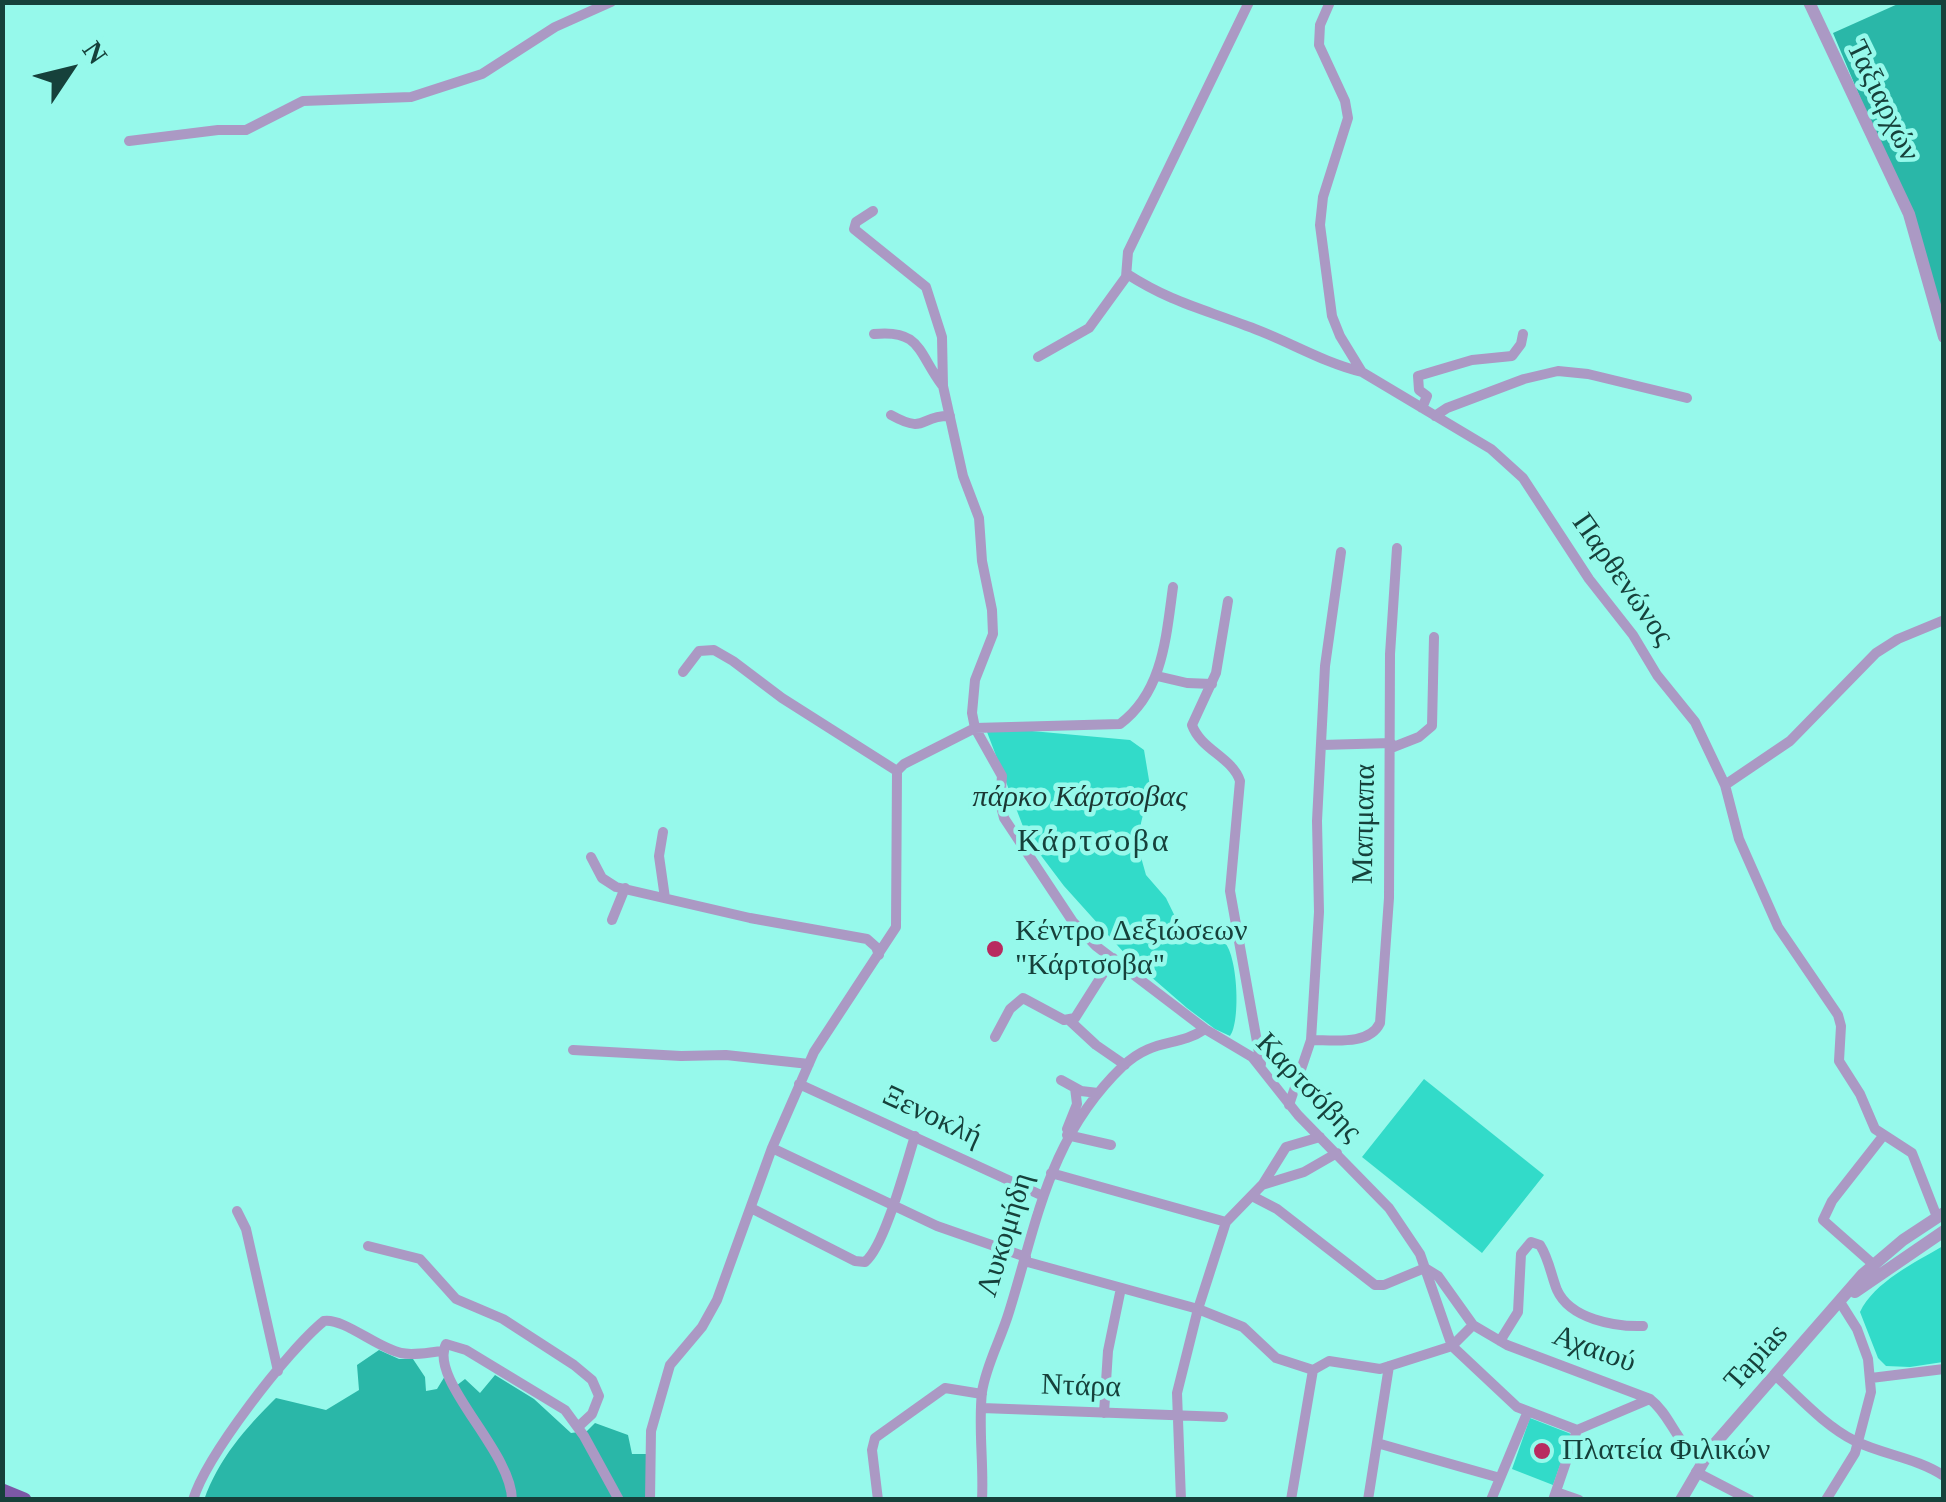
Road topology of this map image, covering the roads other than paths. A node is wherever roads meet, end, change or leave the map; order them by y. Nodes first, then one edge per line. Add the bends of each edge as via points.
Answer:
1 (611, 2) edge
2 (1249, 2) edge
3 (1330, 2) edge
4 (1809, 2) edge
5 (130, 141) dead end
6 (872, 211) dead end
7 (1127, 274) junction
8 (874, 334) dead end
9 (1523, 334) dead end
10 (1944, 337) edge
11 (1038, 357) dead end
12 (1362, 372) junction
13 (943, 386) junction
14 (1687, 398) dead end
15 (1422, 408) junction
16 (892, 415) dead end
17 (950, 416) junction
18 (1435, 416) junction
19 (1396, 548) dead end
20 (1341, 552) dead end
21 (1173, 587) dead end
22 (1228, 601) dead end
23 (1944, 620) edge
24 (1434, 637) dead end
25 (683, 672) dead end
26 (1157, 676) junction
27 (1212, 684) junction
28 (975, 728) junction
29 (1391, 745) junction
30 (1322, 746) junction
31 (897, 771) junction
32 (1725, 786) junction
33 (663, 832) dead end
34 (592, 857) dead end
35 (624, 888) junction
36 (666, 898) junction
37 (612, 920) dead end
38 (880, 954) junction
39 (1113, 958) junction
40 (1070, 1020) junction
41 (1205, 1028) junction
42 (995, 1037) dead end
43 (1311, 1040) junction
44 (573, 1050) dead end
45 (808, 1064) junction
46 (1125, 1065) junction
47 (1261, 1066) junction
48 (1060, 1080) dead end
49 (799, 1084) junction
50 (1075, 1088) junction
51 (1098, 1093) junction
52 (1289, 1105) junction
53 (1067, 1135) junction
54 (915, 1136) junction
55 (1883, 1136) junction
56 (1320, 1137) junction
57 (1110, 1146) dead end
58 (772, 1148) junction
59 (1337, 1153) junction
60 (1051, 1173) junction
61 (1262, 1185) junction
62 (1042, 1196) junction
63 (1252, 1196) junction
64 (893, 1205) junction
65 (751, 1208) junction
66 (237, 1211) dead end
67 (1941, 1220) edge
68 (1226, 1222) junction
69 (368, 1246) dead end
70 (1025, 1259) junction
71 (1874, 1264) junction
72 (1424, 1268) junction
73 (1120, 1288) junction
74 (1840, 1302) junction
75 (1198, 1309) junction
76 (1473, 1326) junction
77 (1643, 1326) dead end
78 (1500, 1341) junction
79 (1452, 1346) junction
80 (443, 1350) junction
81 (1389, 1366) junction
82 (1944, 1369) edge
83 (278, 1370) junction
84 (1313, 1370) junction
85 (1775, 1375) junction
86 (1871, 1378) junction
87 (982, 1394) junction
88 (1650, 1399) junction
89 (982, 1408) junction
90 (1528, 1411) junction
91 (1104, 1413) junction
92 (1178, 1416) junction
93 (1223, 1418) dead end
94 (578, 1427) junction
95 (1577, 1430) junction
96 (1377, 1442) junction
97 (1859, 1442) junction
98 (1699, 1466) junction
99 (1944, 1476) edge
100 (1500, 1478) junction
101 (2, 1491) edge
102 (1555, 1496) edge
103 (24, 1500) edge
104 (193, 1500) edge
105 (512, 1500) edge
106 (620, 1500) edge
107 (650, 1500) edge
108 (878, 1500) edge
109 (982, 1500) edge
110 (1181, 1500) edge
111 (1291, 1500) edge
112 (1368, 1500) edge
113 (1492, 1500) edge
114 (1580, 1500) edge
115 (1682, 1500) edge
116 (1750, 1500) edge
117 (1826, 1500) edge

1 - 5 street via 555,27 482,74 411,98 303,101 246,130
2 - 7 street via 1128,252
3 - 12 street via 1318,45 1348,118 1322,196 1320,226 1332,316
4 - 10 street, Ταξιαρχών via 1909,214
6 - 13 street via 854,229 929,292 945,348
7 - 11 street via 1085,332
7 - 12 street, Παρθενώνος via 1178,303
8 - 13 street via 910,337
9 - 15 street via 1512,356 1422,374
12 - 15 street, Παρθενώνος
13 - 17 street
14 - 18 street via 1558,372
15 - 18 street, Παρθενώνος
16 - 17 street via 915,426
17 - 28 street via 979,518 992,610 992,634 974,691
18 - 32 street, Παρθενώνος via 1524,478 1580,567 1692,718
19 - 29 street, Μαπμαπα
20 - 30 street
21 - 26 street
22 - 27 street
23 - 32 street via 1876,653 1790,741
24 - 29 street via 1432,726 1412,741
25 - 31 street via 699,651 714,650
26 - 27 street
26 - 28 street via 1141,704 1113,727
27 - 47 street via 1192,725 1240,781 1230,891
28 - 31 street
28 - 39 street, Καρτσόβης via 1002,776 1000,802 1009,826 1074,922
29 - 30 street
29 - 43 street, Μαπμαπα via 1380,1022 1364,1038
30 - 43 street
31 - 38 street via 898,920
32 - 55 street, Παρθενώνος via 1778,928 1838,1016 1839,1061
33 - 36 street via 659,856
34 - 35 street via 602,878
35 - 36 street
35 - 37 street
36 - 38 street via 866,939
38 - 45 street
39 - 40 street
39 - 41 street, Καρτσόβης
40 - 42 street via 1024,998
40 - 46 street
41 - 46 street via 1155,1044
41 - 47 street, Καρτσόβης
43 - 52 street
44 - 45 street
45 - 49 street
46 - 51 street
47 - 52 street, Καρτσόβης
48 - 50 street
49 - 54 street, Ξενοκλή
49 - 58 street
50 - 51 street
50 - 53 street
51 - 53 street
52 - 56 street, Καρτσόβης
53 - 57 street
53 - 60 street, Λυκομήδη
54 - 62 street, Ξενοκλή
54 - 64 street
55 - 67 street, Παρθενώνος via 1912,1152
55 - 71 street via 1823,1220
56 - 59 street, Καρτσόβης
56 - 61 street via 1282,1150
58 - 64 street
58 - 65 street
59 - 61 street
59 - 72 street, Καρτσόβης via 1389,1208
60 - 62 street, Λυκομήδη
60 - 68 street
61 - 63 street
62 - 70 street, Λυκομήδη
63 - 68 street
63 - 72 street via 1375,1286
64 - 65 street via 873,1254 861,1262
64 - 70 street
65 - 107 street via 717,1300 666,1375 651,1431
66 - 83 street
67 - 71 street
67 - 74 street
68 - 75 street
69 - 94 street via 420,1259 456,1298 586,1374 600,1396
70 - 73 street
70 - 87 street, Λυκομήδη
71 - 74 street
72 - 76 street via 1438,1276
72 - 79 street, Καρτσόβης
73 - 75 street
73 - 91 street
74 - 85 street, Tapias
74 - 86 street via 1862,1342
75 - 84 street via 1243,1327 1276,1358
75 - 92 street via 1177,1394
76 - 78 street, Αχαιού
76 - 79 street
77 - 78 street via 1624,1327 1570,1306 1558,1294 1540,1245 1531,1242 1521,1254 1518,1312
78 - 88 street, Αχαιού
79 - 81 street
79 - 90 street, Καρτσόβης
80 - 83 street via 400,1353 331,1320
80 - 94 street via 450,1343 466,1350 558,1405
80 - 105 street via 449,1378 503,1462
81 - 84 street via 1329,1361
81 - 96 street
82 - 86 street
83 - 104 street via 204,1471
84 - 111 street
85 - 97 street
85 - 98 street, Tapias
86 - 97 street
87 - 89 street, Λυκομήδη
87 - 108 street via 945,1388 879,1433 872,1450
88 - 95 street
88 - 98 street, Αχαιού
89 - 91 street, Ντάρα
89 - 109 street, Λυκομήδη
90 - 95 street, Καρτσόβης
90 - 100 street
91 - 92 street, Ντάρα
92 - 93 street, Ντάρα
92 - 110 street
94 - 106 street
95 - 102 street
96 - 100 street
96 - 112 street
97 - 99 street
97 - 117 street
98 - 115 street, Tapias
98 - 116 street
100 - 113 street
101 - 103 main road
102 - 114 street

